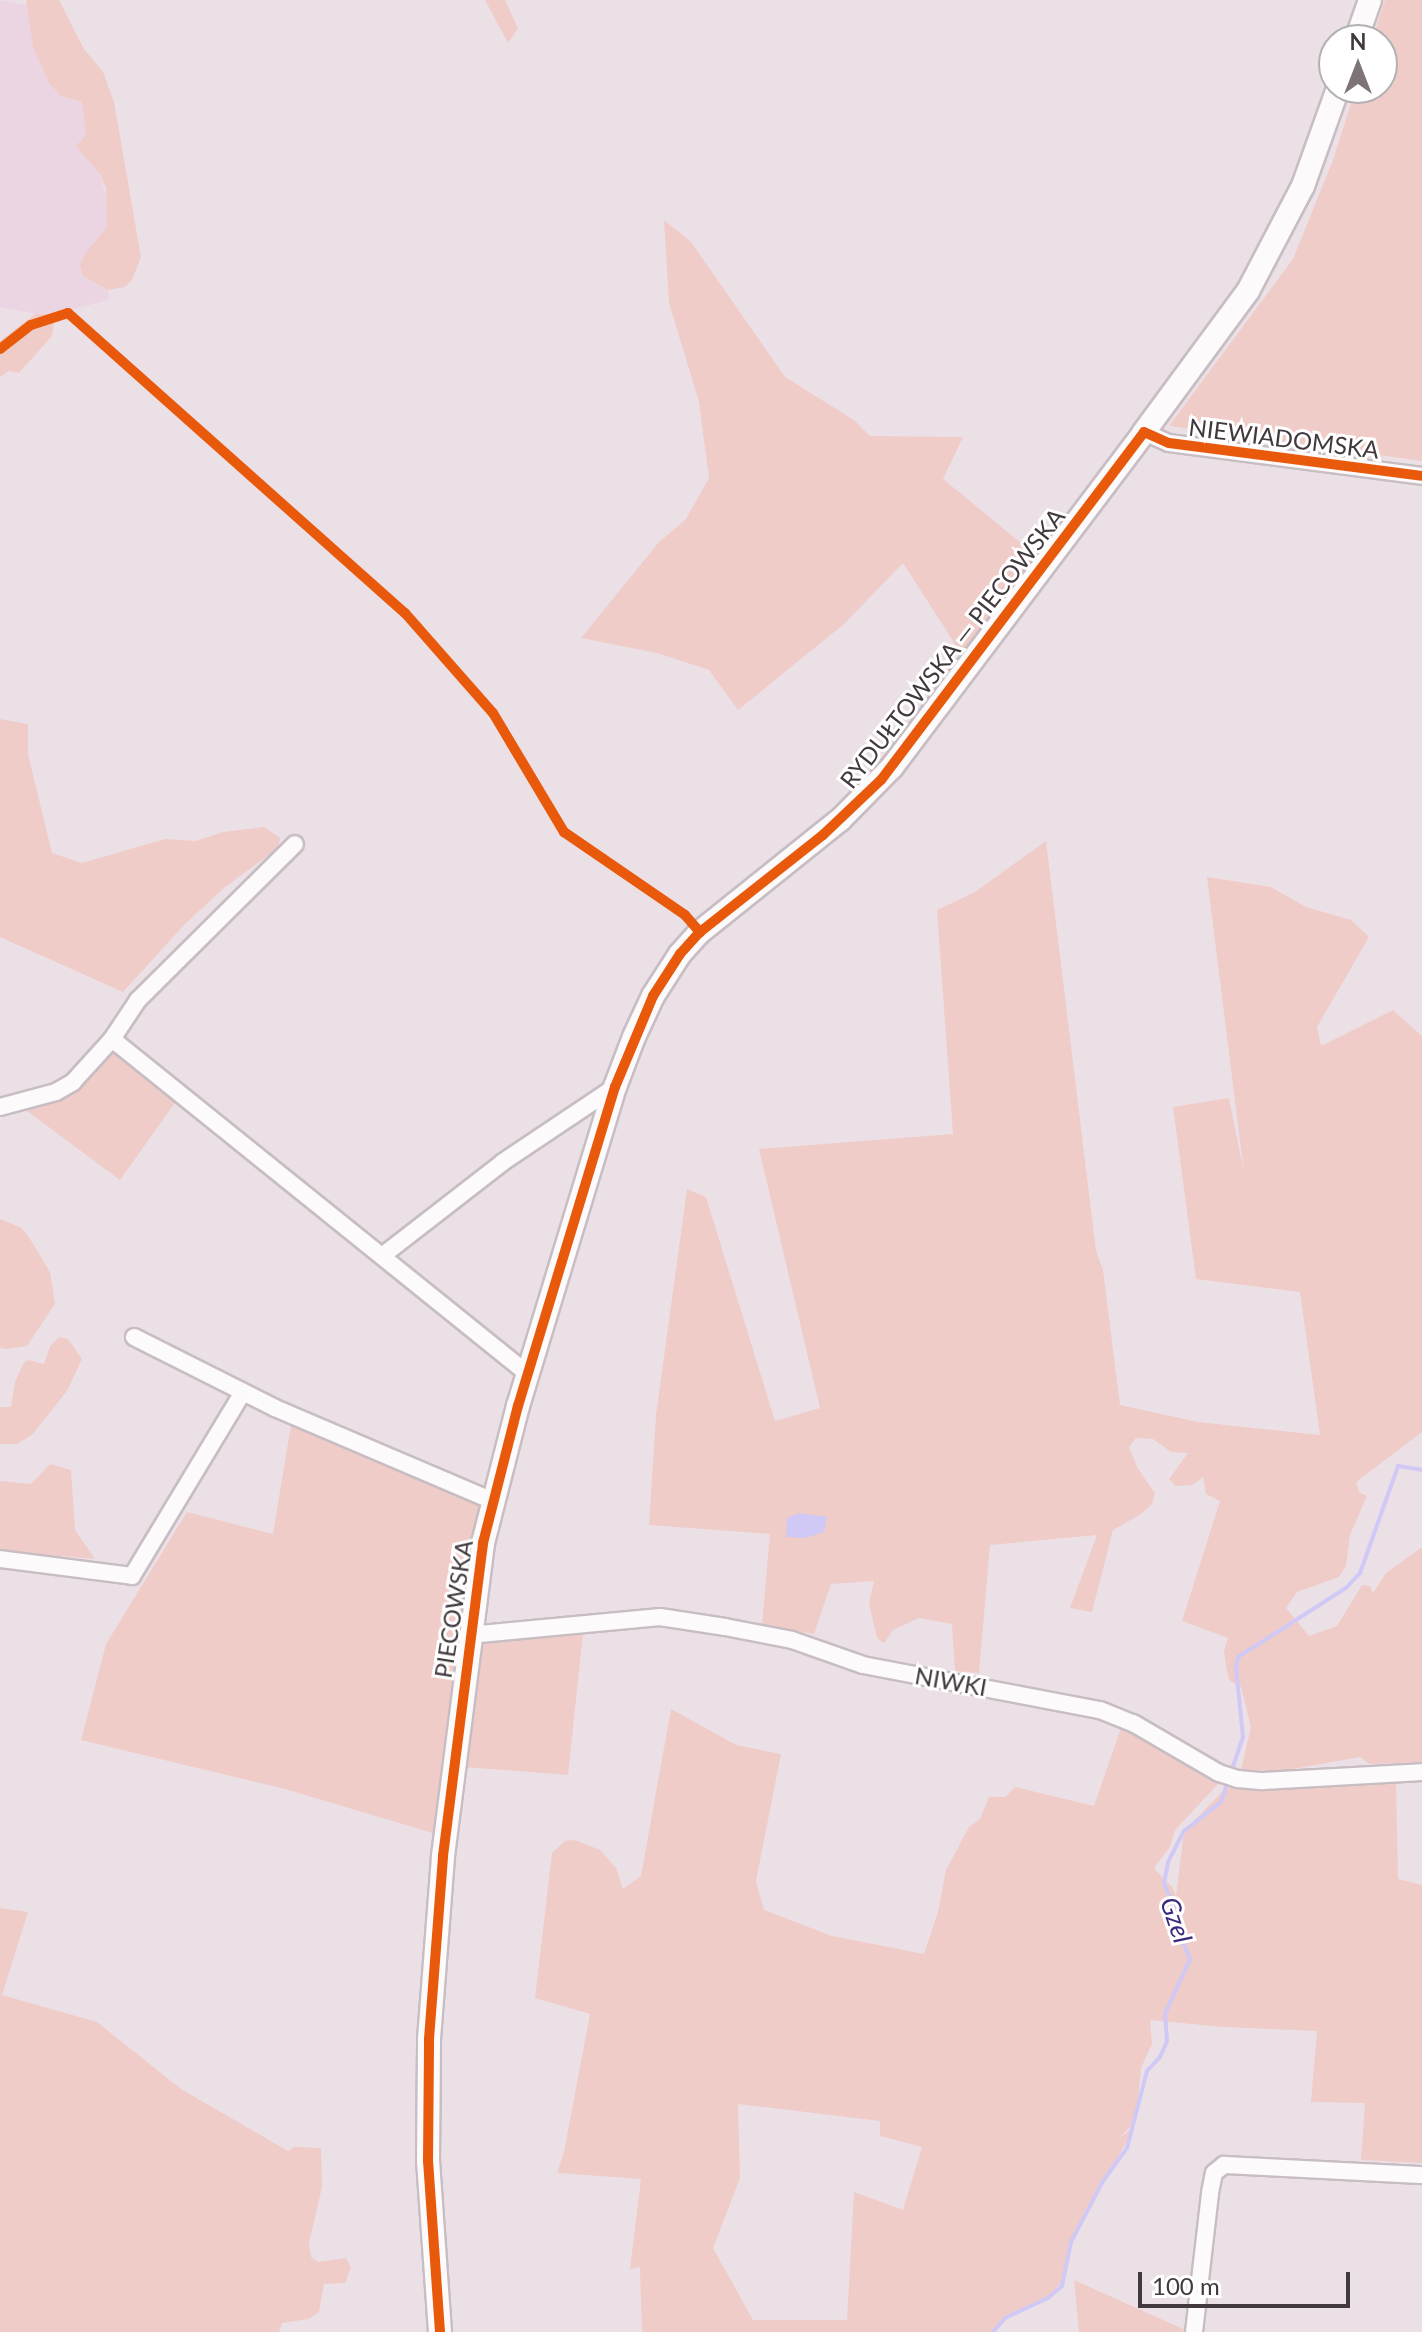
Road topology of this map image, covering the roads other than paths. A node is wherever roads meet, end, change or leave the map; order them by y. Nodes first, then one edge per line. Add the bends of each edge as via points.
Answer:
1 (1370, 0) edge
2 (1362, 24) edge
3 (1332, 104) edge
4 (1144, 432) junction
5 (1422, 476) edge
6 (295, 844) dead end
7 (700, 932) joint
8 (112, 1039) junction
9 (615, 1087) junction
10 (0, 1107) edge
11 (382, 1256) junction
12 (134, 1337) dead end
13 (528, 1374) junction
14 (243, 1392) junction
15 (493, 1501) junction
16 (0, 1559) edge
17 (469, 1635) junction
18 (1422, 1772) edge
19 (1422, 2175) edge
20 (440, 2332) edge
21 (1194, 2332) edge

1 - 2 street
3 - 4 street, RYDUŁTOWSKA — PIECOWSKA via 1303,186 1248,291
4 - 5 street, NIEWIADOMSKA via 1169,443
4 - 7 street, RYDUŁTOWSKA — PIECOWSKA via 881,780 832,828
6 - 8 street via 138,1000
7 - 9 street, PIECOWSKA via 653,996
8 - 10 street via 73,1082
8 - 11 street
9 - 11 street via 503,1162
9 - 13 street, PIECOWSKA
11 - 13 street
12 - 14 street
13 - 15 street, PIECOWSKA
14 - 15 street
14 - 16 street via 132,1576
15 - 17 street, PIECOWSKA
17 - 18 street, NIWKI via 660,1617 792,1640 863,1665 1100,1710 1238,1779
17 - 20 street, PIECOWSKA via 443,1856 426,2094
19 - 21 street via 1224,2165 1214,2173 1210,2193

